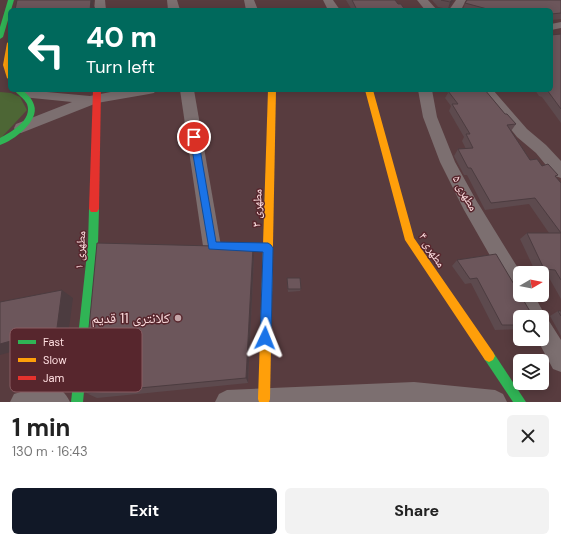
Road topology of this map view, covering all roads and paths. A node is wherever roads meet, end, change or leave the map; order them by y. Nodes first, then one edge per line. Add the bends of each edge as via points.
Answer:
1 (410, 0) edge
2 (422, 0) edge
3 (462, 0) edge
4 (7, 5) edge
5 (416, 8) edge
6 (429, 8) edge
7 (456, 8) edge
8 (0, 37) edge
9 (8, 50) edge
10 (8, 75) edge
11 (22, 92) edge
12 (131, 92) edge
13 (187, 92) edge
14 (272, 92) edge
15 (370, 92) edge
16 (425, 92) edge
17 (488, 92) edge
18 (503, 92) edge
19 (96, 96) edge
20 (21, 128) junction
21 (4, 140) edge
22 (0, 147) edge
23 (541, 149) junction
24 (561, 172) edge
25 (212, 246) edge
26 (513, 277) edge
27 (88, 328) edge
28 (549, 340) edge
29 (561, 361) edge
30 (79, 392) edge
31 (264, 399) junction
32 (22, 402) edge
33 (58, 402) edge
34 (77, 402) edge
35 (227, 402) edge
36 (495, 402) edge
37 (520, 402) edge

1 - 5 street
2 - 6 street
3 - 7 street
4 - 8 street
9 - 10 street
11 - 19 street
11 - 20 street via 32,101 32,109
12 - 19 street
13 - 25 street
14 - 31 street, مطهری ۳ via 260,248
15 - 37 street, مطهری ۴ via 410,240
16 - 26 street, مطهری ۵ via 430,116 444,153
17 - 23 street via 522,133
18 - 23 street via 537,132
19 - 20 street
19 - 27 street, مطهری ۱ via 101,244
20 - 21 street
21 - 22 street
23 - 24 street
28 - 29 street
30 - 34 street, مطهری ۱
31 - 35 street
31 - 36 street via 414,393
32 - 33 street via 50,395

